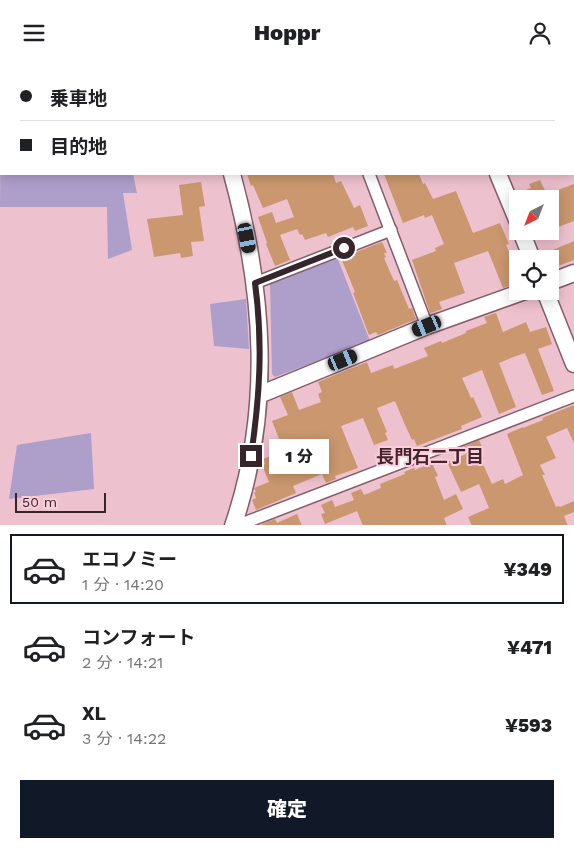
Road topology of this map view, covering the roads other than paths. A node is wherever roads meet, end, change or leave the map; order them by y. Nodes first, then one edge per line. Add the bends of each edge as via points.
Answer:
1 (232, 175) edge
2 (369, 175) edge
3 (498, 175) edge
4 (509, 200) edge
5 (391, 230) junction
6 (574, 273) edge
7 (559, 279) edge
8 (255, 283) junction
9 (509, 297) edge
10 (549, 300) edge
11 (427, 326) junction
12 (574, 364) edge
13 (259, 395) junction
14 (574, 396) edge
15 (240, 522) edge

1 - 8 street
2 - 5 street
3 - 4 street
5 - 8 street
5 - 11 street
6 - 7 street
8 - 13 street via 261,355
9 - 11 street
10 - 12 street
11 - 13 street
13 - 15 street
14 - 15 street

